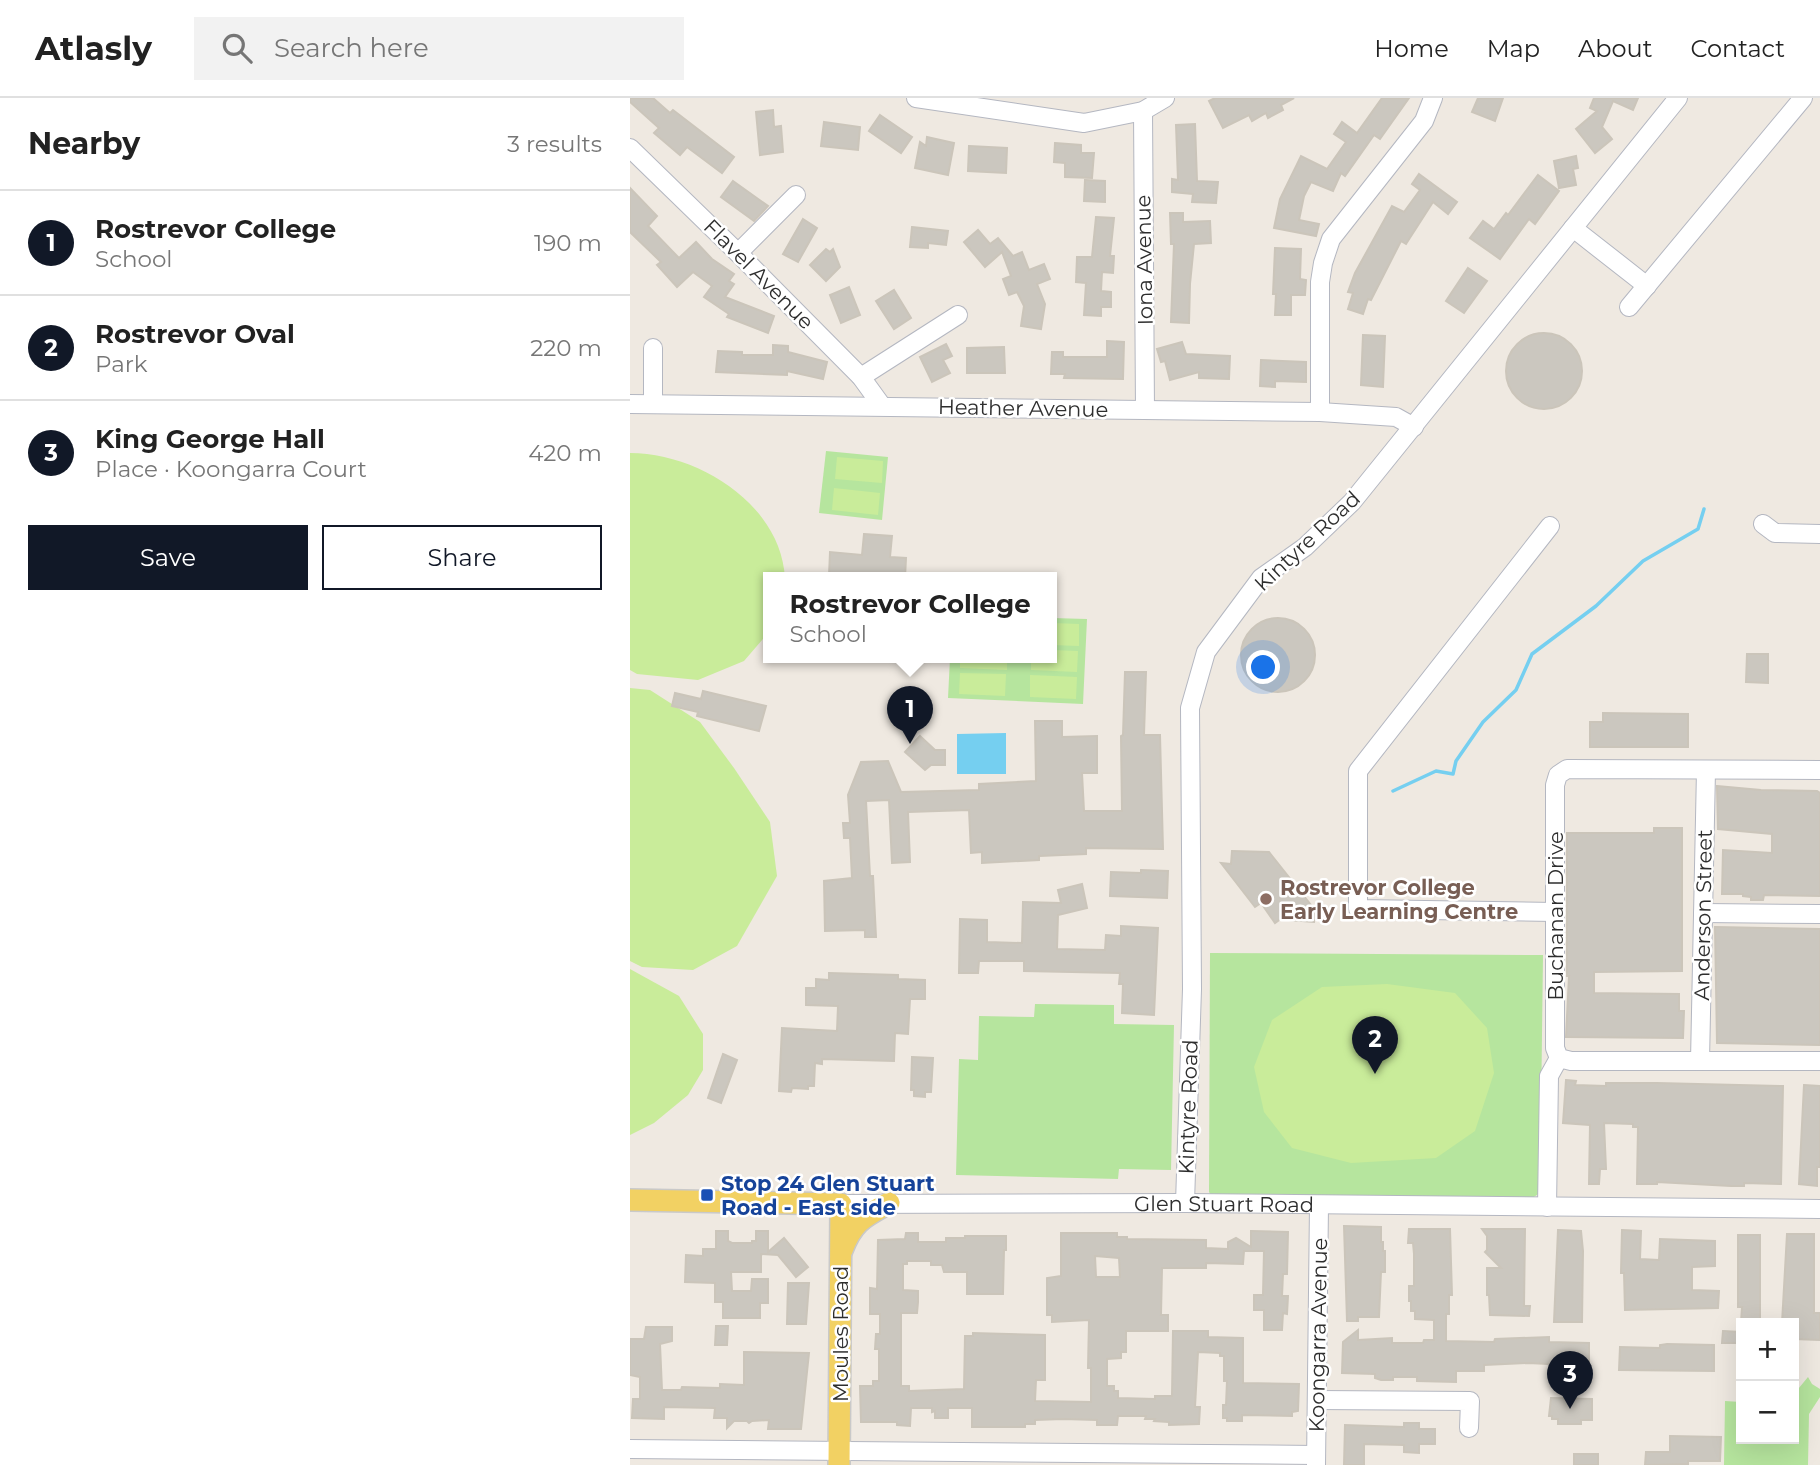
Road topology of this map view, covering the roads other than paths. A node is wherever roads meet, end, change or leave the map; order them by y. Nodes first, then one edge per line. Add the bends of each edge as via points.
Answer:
1 (916, 98) edge
2 (1165, 98) edge
3 (1433, 98) edge
4 (1678, 98) edge
5 (1803, 98) edge
6 (1143, 111) junction
7 (630, 148) edge
8 (796, 195) dead end
9 (1573, 228) junction
10 (738, 253) junction
11 (1647, 286) junction
12 (1629, 307) dead end
13 (958, 315) dead end
14 (653, 348) dead end
15 (861, 377) junction
16 (630, 404) edge
17 (653, 404) junction
18 (882, 406) junction
19 (1145, 410) junction
20 (1320, 412) junction
21 (1414, 427) junction
22 (1763, 524) dead end
23 (1550, 526) dead end
24 (1820, 534) edge
25 (1706, 769) junction
26 (1820, 770) edge
27 (1555, 912) junction
28 (1703, 913) junction
29 (1820, 914) edge
30 (1559, 1058) junction
31 (1700, 1061) junction
32 (1820, 1061) edge
33 (630, 1200) edge
34 (889, 1203) junction
35 (1185, 1203) junction
36 (841, 1204) junction
37 (1319, 1205) junction
38 (1547, 1207) junction
39 (1820, 1209) edge
40 (841, 1255) junction
41 (1317, 1400) junction
42 (1469, 1428) dead end
43 (630, 1449) edge
44 (839, 1458) edge
45 (1316, 1460) edge

1 - 6 street via 1084,123
2 - 6 street
3 - 20 street via 1424,121 1331,239 1320,282
4 - 9 street, Kintyre Road
5 - 11 street
6 - 19 street, Iona Avenue
7 - 10 street, Flavel Avenue
8 - 10 street
9 - 11 street
9 - 21 street, Kintyre Road
10 - 15 street, Flavel Avenue
11 - 12 street
13 - 15 street
14 - 17 street
15 - 18 street, Flavel Avenue
16 - 17 street, Heather Avenue
17 - 18 street, Heather Avenue
18 - 19 street, Heather Avenue
19 - 20 street, Heather Avenue
20 - 21 street, Heather Avenue via 1396,417
21 - 35 street, Kintyre Road via 1352,502 1305,547 1261,578 1206,652 1190,708 1192,989
22 - 24 street via 1775,533
23 - 27 street via 1358,771 1358,909
25 - 26 street, Buchanan Drive
25 - 27 street, Buchanan Drive via 1567,769 1558,775
25 - 28 street, Anderson Street
27 - 30 street, Buchanan Drive via 1555,1048
28 - 29 street
28 - 31 street, Anderson Street
30 - 31 street
30 - 38 street via 1549,1076
31 - 32 street
33 - 36 main road, Glen Stuart Road
34 - 35 street, Glen Stuart Road
34 - 36 street, Glen Stuart Road
34 - 40 main road via 859,1220
35 - 37 street, Glen Stuart Road
36 - 40 main road, Moules Road
37 - 38 street, Glen Stuart Road
37 - 41 street, Koongarra Avenue
38 - 39 street, Glen Stuart Road
40 - 44 main road, Moules Road
41 - 42 street via 1470,1401
41 - 45 street, Koongarra Avenue
43 - 44 street
44 - 45 street

